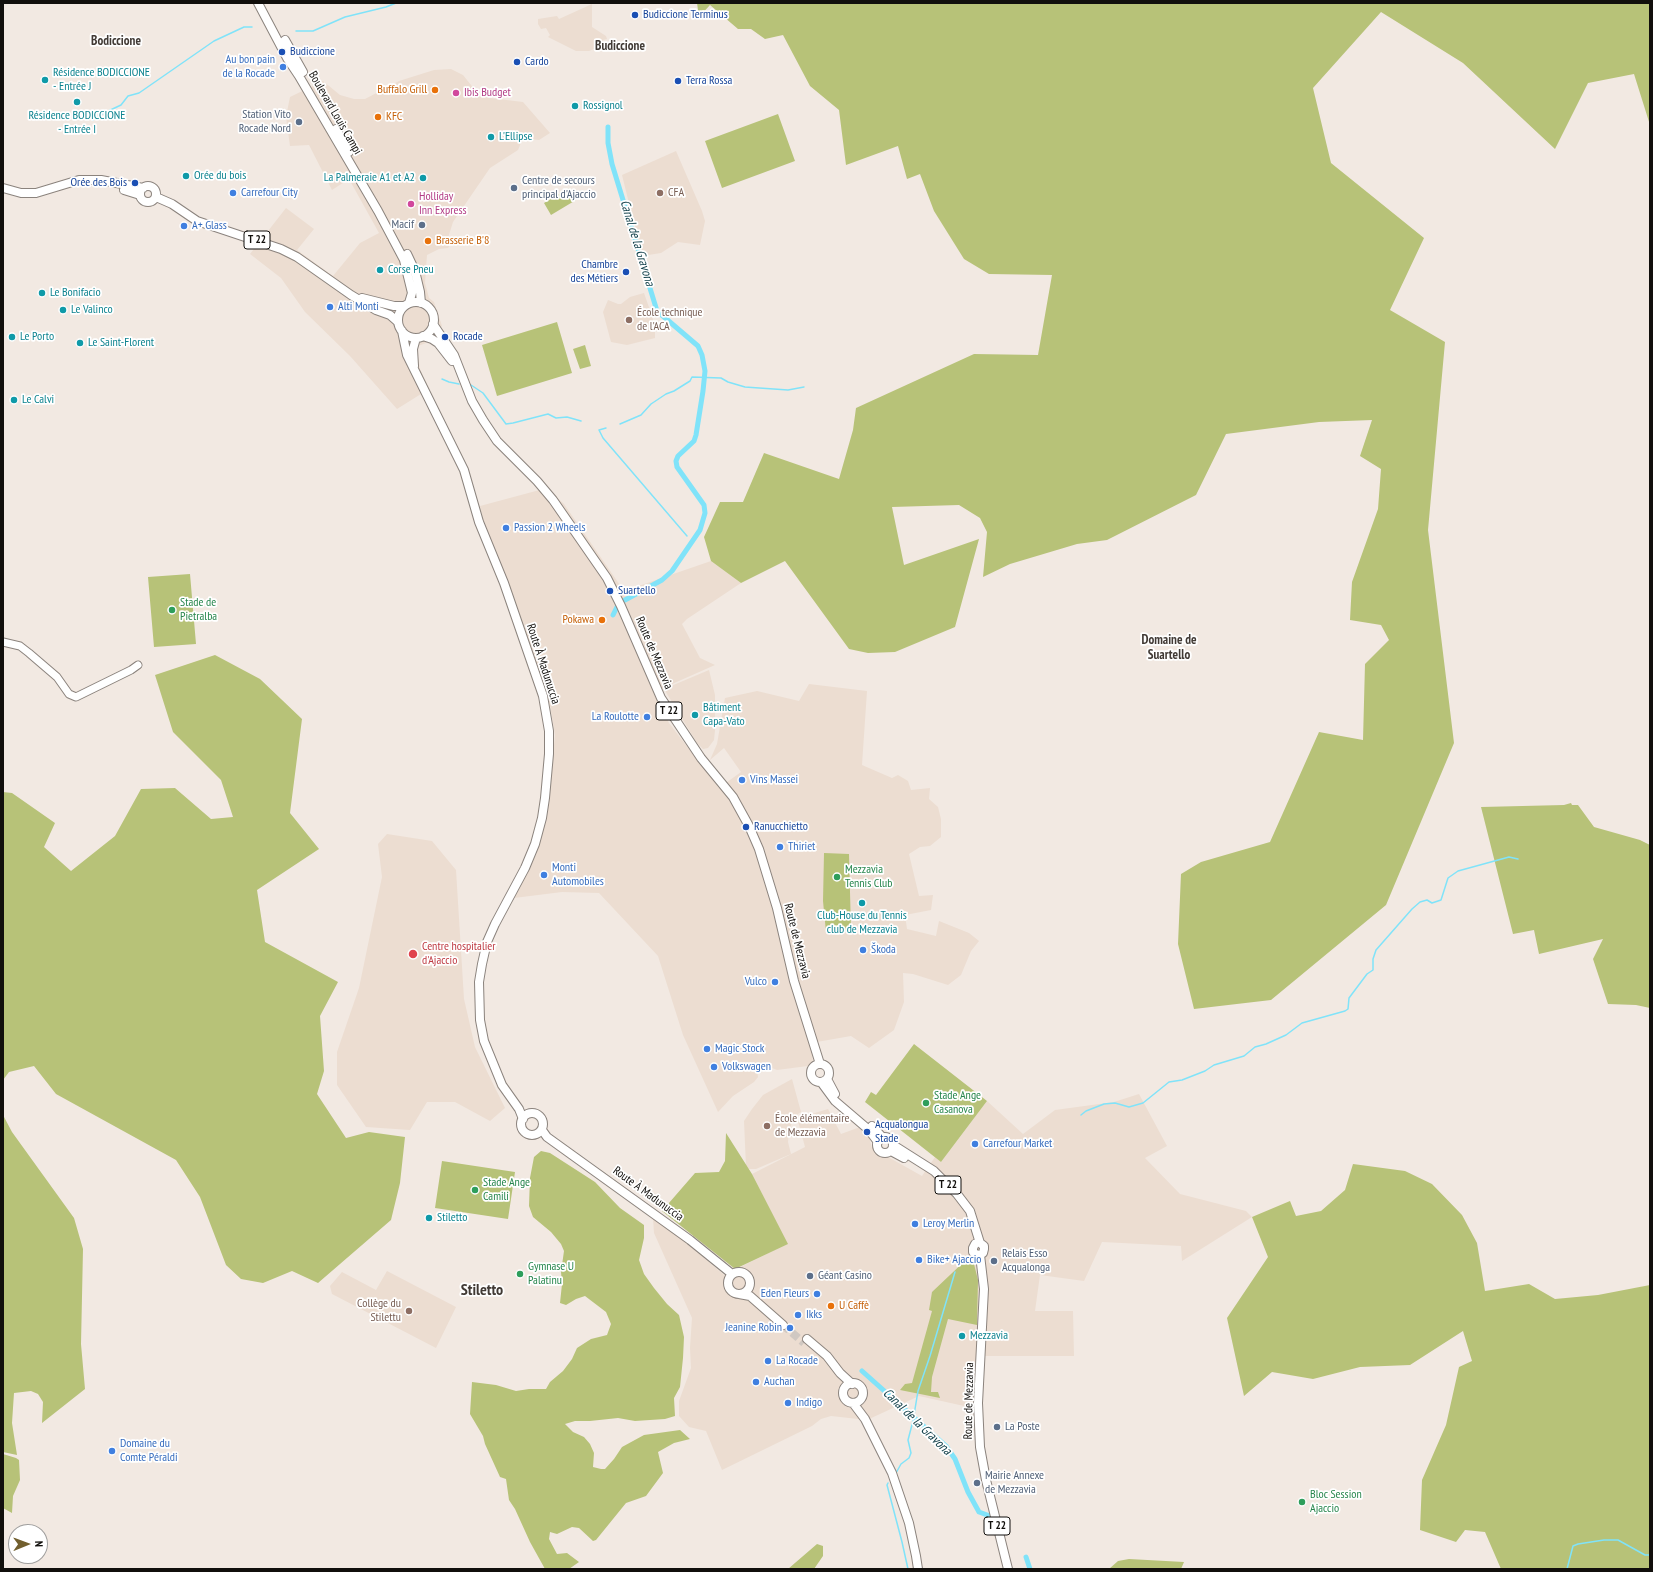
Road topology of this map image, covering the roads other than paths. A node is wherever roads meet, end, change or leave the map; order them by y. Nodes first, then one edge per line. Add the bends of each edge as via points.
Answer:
1 (258, 3) edge
2 (264, 3) edge
3 (3, 188) edge
4 (142, 192) junction
5 (3, 194) edge
6 (156, 197) junction
7 (351, 295) junction
8 (421, 303) junction
9 (407, 305) junction
10 (398, 322) junction
11 (433, 324) junction
12 (402, 331) junction
13 (419, 337) junction
14 (414, 369) junction
15 (465, 384) junction
16 (3, 642) edge
17 (138, 665) dead end
18 (820, 1064) junction
19 (824, 1080) junction
20 (526, 1117) junction
21 (540, 1132) junction
22 (881, 1140) junction
23 (892, 1148) junction
24 (732, 1274) junction
25 (748, 1289) junction
26 (739, 1294) junction
27 (805, 1341) tunnel mouth
28 (849, 1386) junction
29 (861, 1399) junction
30 (853, 1403) junction
31 (865, 1419) junction
32 (918, 1569) edge
33 (1008, 1569) edge

1 - 9 main road, Boulevard Louis Campi via 404,260 412,293
2 - 8 main road, Boulevard Louis Campi via 398,236 414,271
3 - 4 main road via 21,193 36,193 78,180 101,180
4 - 5 main road via 78,184 35,198
4 - 6 main road via 148,186 156,192
4 - 6 main road via 142,200 147,203 154,201
6 - 7 main road, T 22 via 172,204 197,221 281,249 297,257
7 - 9 main road, T 22 via 394,306
7 - 10 main road, T 22 via 390,315
8 - 9 main road
8 - 11 main road via 432,313
9 - 10 main road via 399,313
10 - 12 main road
11 - 13 main road via 430,331
11 - 15 main road, Route de Mezzavia / T 22 via 454,355
12 - 13 main road via 406,335
12 - 14 main road, Route À Madunuccia via 407,355
13 - 14 main road, Route À Madunuccia via 413,349
13 - 15 main road, Route de Mezzavia / T 22 via 432,339 438,343
14 - 20 main road, Route À Madunuccia via 464,470 479,522 504,583 543,696 549,731 545,798 535,844 487,942 479,982 480,1020 484,1041 502,1085
15 - 18 main road, Route de Mezzavia / T 22 via 483,420 498,441 553,500 607,578 661,698 702,758 733,797 749,826 760,849 794,981
16 - 17 street via 20,646 57,677 69,694 76,697
18 - 19 main road via 826,1066 829,1071
18 - 19 main road via 814,1067 813,1078
19 - 22 main road via 839,1099 876,1129
20 - 21 main road via 535,1114 541,1118 543,1124
20 - 21 main road via 522,1126 524,1132 533,1135
21 - 24 main road, Route À Madunuccia via 690,1240
22 - 23 main road via 889,1138
22 - 23 main road via 877,1146 881,1152 886,1153
23 - 33 main road, Route de Mezzavia / T 22 via 934,1172 957,1194 970,1211 977,1244 982,1245 984,1250 980,1255 984,1288 978,1403 980,1447
24 - 25 main road via 747,1274 750,1279
24 - 26 main road via 729,1286
25 - 26 main road
25 - 26 main road via 785,1323 750,1296
27 - 28 main road via 826,1356
28 - 29 main road via 858,1385 862,1388
28 - 30 main road via 844,1397
29 - 30 main road
29 - 31 main road
30 - 31 main road
31 - 32 main road via 898,1488 909,1523

